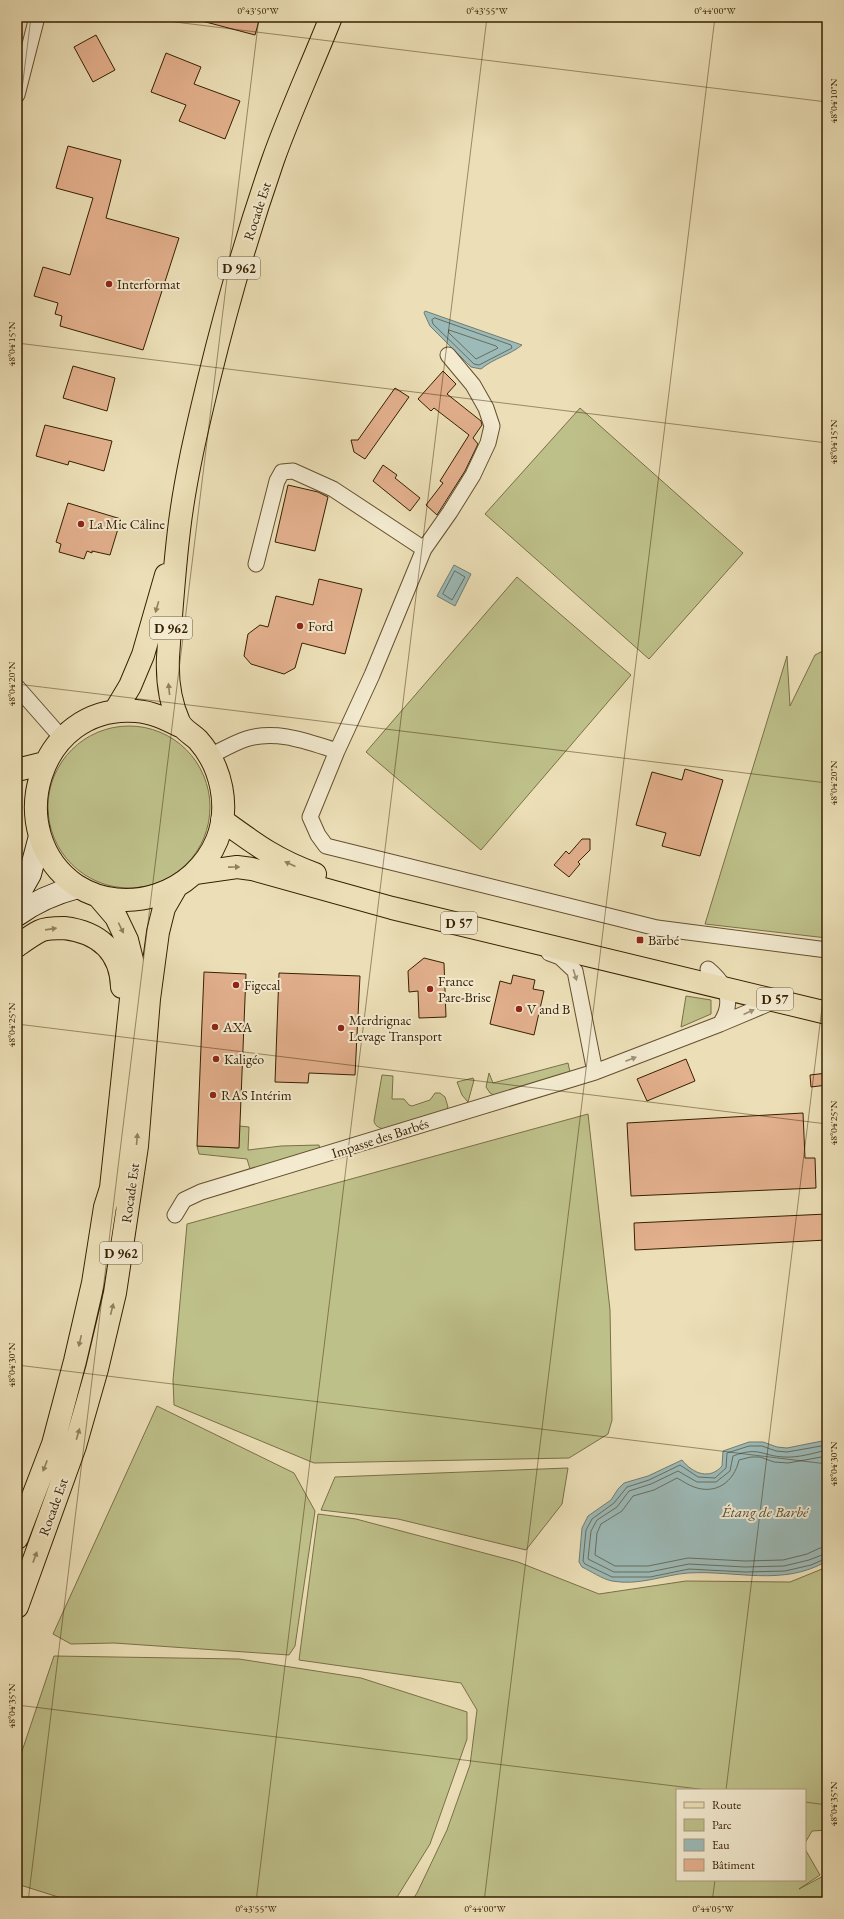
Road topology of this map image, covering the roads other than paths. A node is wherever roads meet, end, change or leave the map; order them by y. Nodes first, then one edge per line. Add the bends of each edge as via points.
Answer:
1 (37, 17) edge
2 (331, 17) edge
3 (17, 95) edge
4 (448, 355) dead end
5 (179, 529) junction
6 (424, 549) junction
7 (256, 564) dead end
8 (17, 686) edge
9 (115, 711) junction
10 (180, 726) junction
11 (61, 737) junction
12 (337, 751) junction
13 (210, 756) junction
14 (42, 764) junction
15 (17, 770) edge
16 (222, 820) junction
17 (30, 825) edge
18 (195, 873) junction
19 (78, 887) junction
20 (175, 889) junction
21 (17, 896) edge
22 (98, 896) junction
23 (17, 915) edge
24 (426, 916) junction
25 (17, 946) edge
26 (827, 950) edge
27 (708, 969) junction
28 (724, 987) junction
29 (827, 998) edge
30 (778, 1000) junction
31 (827, 1013) edge
32 (720, 1024) junction
33 (595, 1072) junction
34 (106, 1207) junction
35 (175, 1215) dead end
36 (17, 1538) edge
37 (17, 1607) edge

1 - 3 street
2 - 5 main road, Rocade Est / D 962 via 274,158 237,272 197,426
4 - 6 street via 474,385 492,426 488,443 473,475
5 -> 9 main road, D 962 via 143,655 130,686
10 -> 5 main road, D 962 via 169,692 168,659
6 - 7 street via 333,489 293,471 282,472 277,481
6 - 12 street via 372,675
8 - 11 street
9 - 10 main road via 138,711 160,716
9 - 11 main road via 86,720
10 - 13 main road via 197,739
11 - 14 main road
12 - 13 street via 284,735 263,735 246,739
12 - 26 street via 310,817 326,846 657,928
13 - 16 main road via 219,776 223,798
14 - 15 main road
14 - 17 main road via 33,793
16 - 18 main road via 211,852
27 -> 16 main road, D 57 via 330,880 290,865 259,848
17 - 19 main road via 53,864
17 - 21 main road via 30,874
18 - 20 main road
18 -> 24 main road, D 57 via 237,866
19 - 22 main road
19 - 23 main road via 51,894
20 - 22 main road via 150,898 124,901
37 -> 20 main road, Rocade Est / D 962 via 75,1446 115,1293 137,1146 149,999 158,932 164,908
22 -> 34 main road, Rocade Est / D 962 via 116,917 127,940 132,960 131,999 111,1188
24 - 28 main road, D 57
24 -> 33 street via 560,956 572,966
25 -> 34 main road via 41,930 81,930 102,941 116,959 122,980 124,1009 104,1188
27 - 28 street
27 - 29 main road, D 57
28 - 30 main road, D 57
28 - 32 street via 729,1005
30 - 31 main road, D 57
32 -> 30 street, Impasse des Barbés
33 -> 32 street, Impasse des Barbés
33 - 35 street, Impasse des Barbés via 201,1192 184,1200
34 -> 36 main road, Rocade Est / D 962 via 93,1283 53,1444

